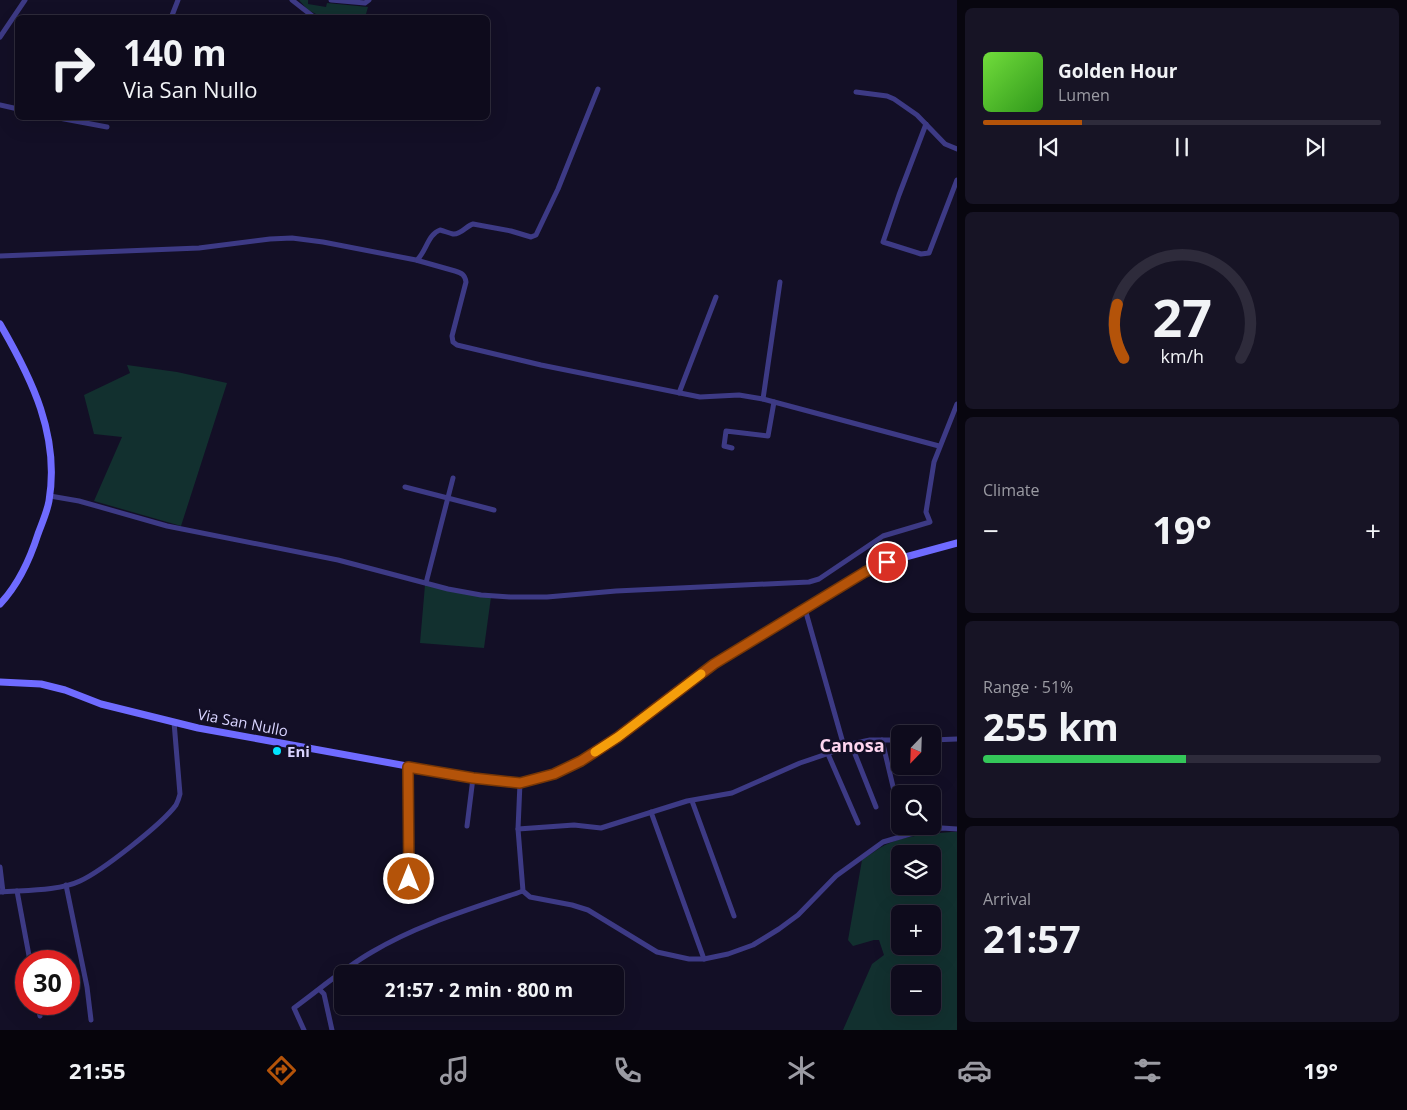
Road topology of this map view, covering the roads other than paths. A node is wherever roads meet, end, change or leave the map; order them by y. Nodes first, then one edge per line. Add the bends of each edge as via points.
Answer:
1 (25, 0) edge
2 (178, 0) edge
3 (292, 0) edge
4 (331, 0) edge
5 (369, 0) edge
6 (16, 15) edge
7 (172, 15) edge
8 (311, 15) edge
9 (15, 16) edge
10 (0, 37) edge
11 (598, 89) dead end
12 (856, 92) dead end
13 (0, 105) edge
14 (15, 108) edge
15 (70, 120) edge
16 (926, 124) junction
17 (107, 127) dead end
18 (957, 149) edge
19 (957, 180) edge
20 (0, 256) edge
21 (417, 260) junction
22 (780, 282) dead end
23 (716, 297) dead end
24 (0, 324) edge
25 (679, 393) junction
26 (763, 399) junction
27 (774, 402) junction
28 (957, 404) edge
29 (939, 446) junction
30 (732, 448) dead end
31 (453, 478) dead end
32 (404, 488) dead end
33 (50, 496) junction
34 (448, 498) junction
35 (494, 510) dead end
36 (957, 544) edge
37 (426, 583) junction
38 (0, 604) edge
39 (805, 609) junction
40 (0, 682) edge
41 (174, 722) junction
42 (957, 739) edge
43 (882, 740) junction
44 (891, 740) edge
45 (941, 740) edge
46 (851, 744) junction
47 (828, 754) junction
48 (408, 767) junction
49 (473, 778) junction
50 (520, 783) junction
51 (893, 785) edge
52 (692, 801) junction
53 (876, 807) dead end
54 (651, 812) junction
55 (858, 823) dead end
56 (468, 826) dead end
57 (518, 829) junction
58 (957, 829) edge
59 (0, 867) edge
60 (66, 885) junction
61 (17, 891) junction
62 (523, 891) junction
63 (2, 892) edge
64 (409, 898) dead end
65 (734, 916) dead end
66 (28, 950) edge
67 (704, 959) junction
68 (320, 990) junction
69 (91, 1020) dead end
70 (304, 1030) edge
71 (332, 1030) edge

1 - 6 street
2 - 7 street
3 - 8 street
4 - 5 street via 365,3
9 - 10 street
11 - 21 street via 536,235 531,237 473,224 455,234 440,230 434,233 425,252
12 - 16 street via 894,99
13 - 14 street
15 - 17 street
16 - 18 street via 945,144
16 - 19 street via 883,242 921,254 929,253
20 - 21 street via 200,248 292,238
21 - 25 street via 466,277 452,336 457,345
22 - 26 street
23 - 25 street
24 - 33 street via 30,381 46,423 52,458
25 - 26 street
26 - 27 street
27 - 29 street
27 - 30 street via 768,436 726,431 724,446
28 - 29 street
29 - 37 street via 926,512 930,522 883,536 819,579 809,582 526,597 481,594
31 - 34 street
32 - 34 street
33 - 37 street via 167,526 338,560
33 - 38 street via 34,548 22,573
34 - 35 street
34 - 37 street
36 - 39 street, Via San Nullo via 887,562
39 - 46 street via 842,741
39 - 50 street, Via San Nullo via 714,664 581,761 554,774
40 - 41 street, Via San Nullo via 41,684 101,704
41 - 48 street, Via San Nullo
41 - 60 street via 180,794 177,803 153,827 96,872
42 - 45 street
43 - 44 street
43 - 46 street
43 - 51 street
46 - 47 street
46 - 53 street
47 - 52 street via 732,793
47 - 55 street
48 - 49 street, Via San Nullo
48 - 64 street
49 - 50 street, Via San Nullo
49 - 56 street
50 - 57 street
52 - 54 street
52 - 65 street
54 - 57 street via 601,828 574,825
54 - 67 street
57 - 62 street
58 - 67 street via 942,828 883,842 836,876 780,929 753,945
59 - 63 street
60 - 61 street
60 - 69 street
61 - 63 street
61 - 66 street
62 - 67 street via 530,897 588,910 657,952
62 - 68 street via 406,933 351,964
68 - 70 street via 294,1008
68 - 71 street via 324,994

